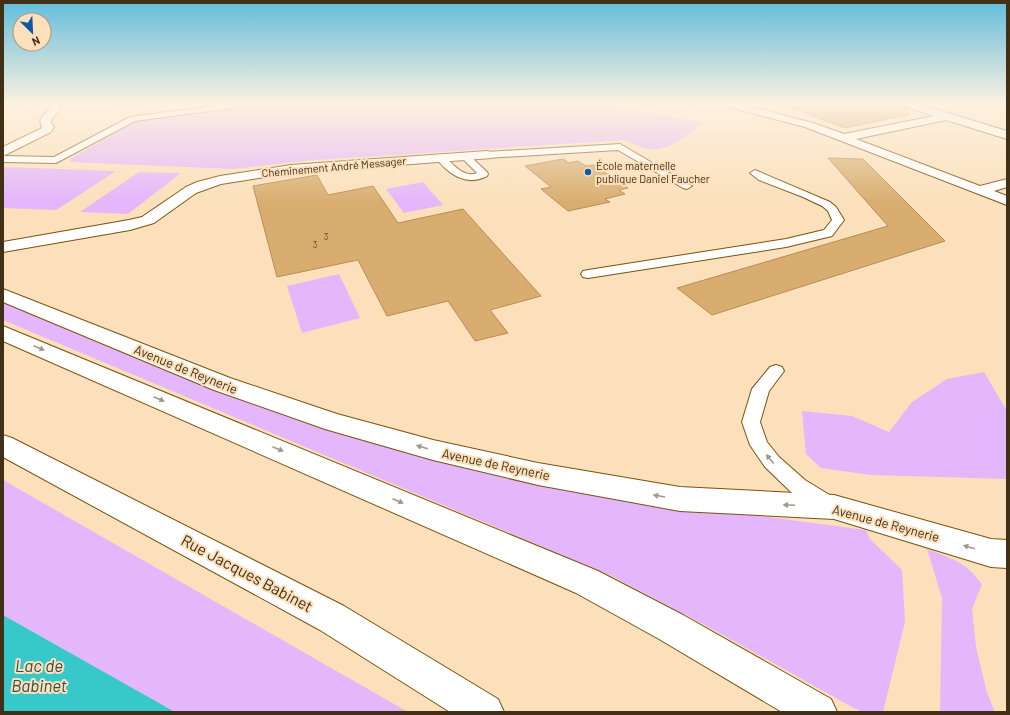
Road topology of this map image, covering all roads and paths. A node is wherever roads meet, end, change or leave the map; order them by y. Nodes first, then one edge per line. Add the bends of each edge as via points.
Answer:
1 (34, 136) edge
2 (100, 136) edge
3 (839, 136) edge
4 (851, 136) edge
5 (843, 138) junction
6 (3, 152) edge
7 (487, 155) joint
8 (465, 156) junction
9 (440, 158) junction
10 (3, 159) edge
11 (755, 173) dead end
12 (1007, 183) edge
13 (687, 186) dead end
14 (980, 190) junction
15 (1007, 201) edge
16 (3, 248) edge
17 (588, 274) dead end
18 (3, 295) edge
19 (3, 333) edge
20 (776, 371) dead end
21 (3, 445) edge
22 (834, 507) junction
23 (1007, 554) edge
24 (485, 712) edge
25 (818, 712) edge

1 - 6 street
2 - 10 lane via 56,160
3 - 5 street
4 - 5 street
5 - 14 street
7 - 8 street, Cheminement André Messager
7 - 13 lane via 620,147
8 - 9 street, Cheminement André Messager
8 - 9 lane via 483,174 478,178 462,177
9 - 16 street, Cheminement André Messager via 291,169 220,180 191,190 148,220 130,226
11 - 17 lane via 765,180 815,199 831,208 838,220 835,226 828,233 786,243
12 - 14 street
14 - 15 street
22 -> 18 street, Avenue de Reynerie via 680,499 538,474 433,450 334,422 222,384
19 -> 25 street via 587,582
22 -> 20 lane via 798,486 772,462 759,445 751,422 761,389
21 - 24 street, Rue Jacques Babinet via 332,618
23 -> 22 street, Avenue de Reynerie via 991,553

